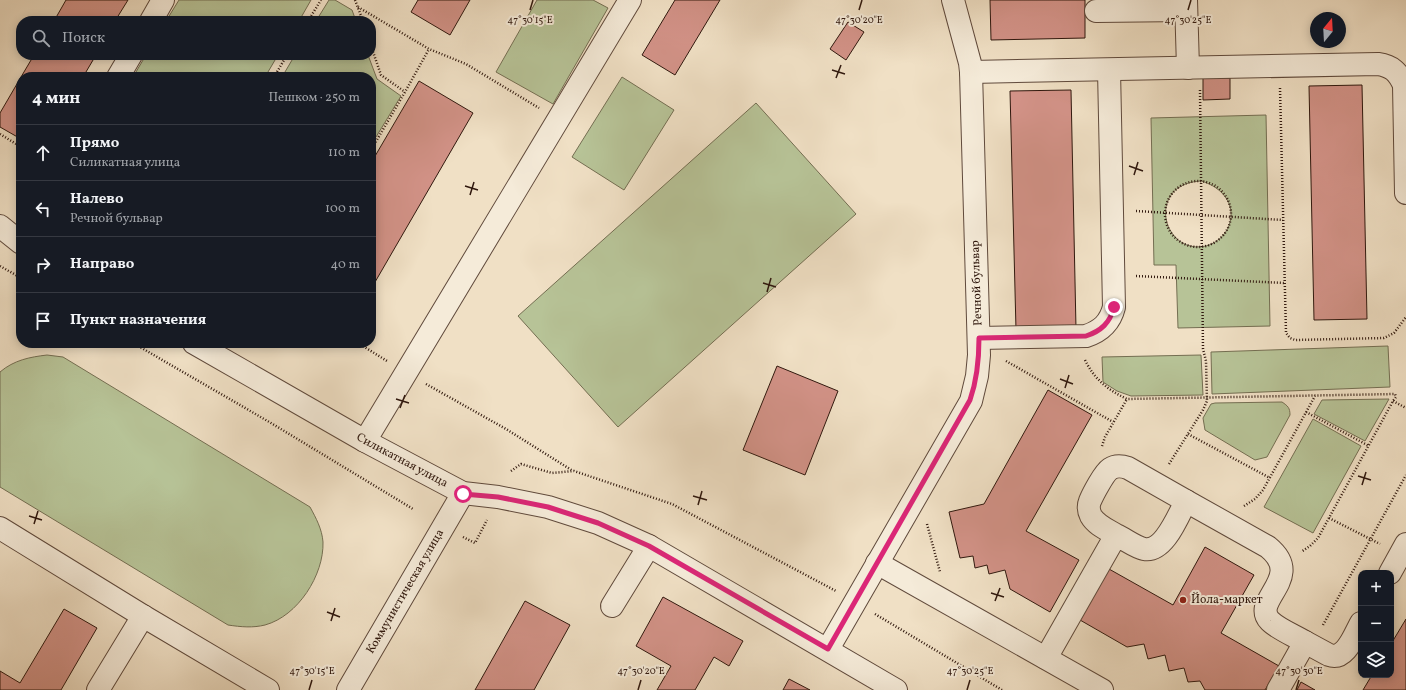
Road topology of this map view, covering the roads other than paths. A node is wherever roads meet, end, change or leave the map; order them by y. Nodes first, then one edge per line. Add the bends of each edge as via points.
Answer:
1 (163, 0) edge
2 (630, 0) edge
3 (953, 0) edge
4 (1186, 5) edge
5 (1096, 12) dead end
6 (154, 16) edge
7 (128, 60) edge
8 (1194, 68) junction
9 (1109, 70) junction
10 (121, 72) edge
11 (971, 72) junction
12 (1406, 160) edge
13 (1406, 193) edge
14 (0, 226) edge
15 (16, 239) edge
16 (979, 338) junction
17 (203, 348) edge
18 (364, 441) junction
19 (463, 494) junction
20 (1186, 501) junction
21 (0, 528) edge
22 (1116, 535) junction
23 (649, 546) junction
24 (1403, 549) edge
25 (877, 563) junction
26 (1392, 570) edge
27 (612, 606) dead end
28 (143, 616) junction
29 (1358, 628) edge
30 (1309, 644) junction
31 (828, 649) junction
32 (1046, 658) junction
33 (98, 690) edge
34 (268, 690) edge
35 (348, 690) edge
36 (896, 690) edge
37 (1102, 690) edge
38 (1278, 690) edge

1 - 6 street
2 - 18 street
3 - 11 street, Речной бульвар
4 - 5 street
4 - 8 street
7 - 10 street
8 - 9 street
8 - 12 street via 1378,64 1387,66 1395,70 1404,85
9 - 11 street
9 - 16 street via 1113,314 1108,323 1086,336
11 - 16 street, Речной бульвар
12 - 13 street
14 - 15 street
16 - 25 street, Речной бульвар via 977,376 970,400
17 - 18 street, Силикатная улица
18 - 19 street, Силикатная улица
19 - 23 street, Силикатная улица via 498,497 548,507 598,523
19 - 35 street, Коммунистическая улица
20 - 22 street via 1165,540 1156,548 1144,549
20 - 22 street via 1128,468 1115,466 1105,475 1089,508 1097,523
20 - 30 street via 1275,553 1281,564 1281,579 1266,606 1267,616 1274,624
21 - 28 street
22 - 32 street
23 - 27 street
23 - 31 street, Силикатная улица
24 - 26 street
25 - 31 street, Речной бульвар
25 - 32 street
28 - 33 street
28 - 34 street
29 - 30 street via 1345,651 1339,655 1329,655
30 - 38 street
31 - 36 street, Силикатная улица
32 - 37 street

